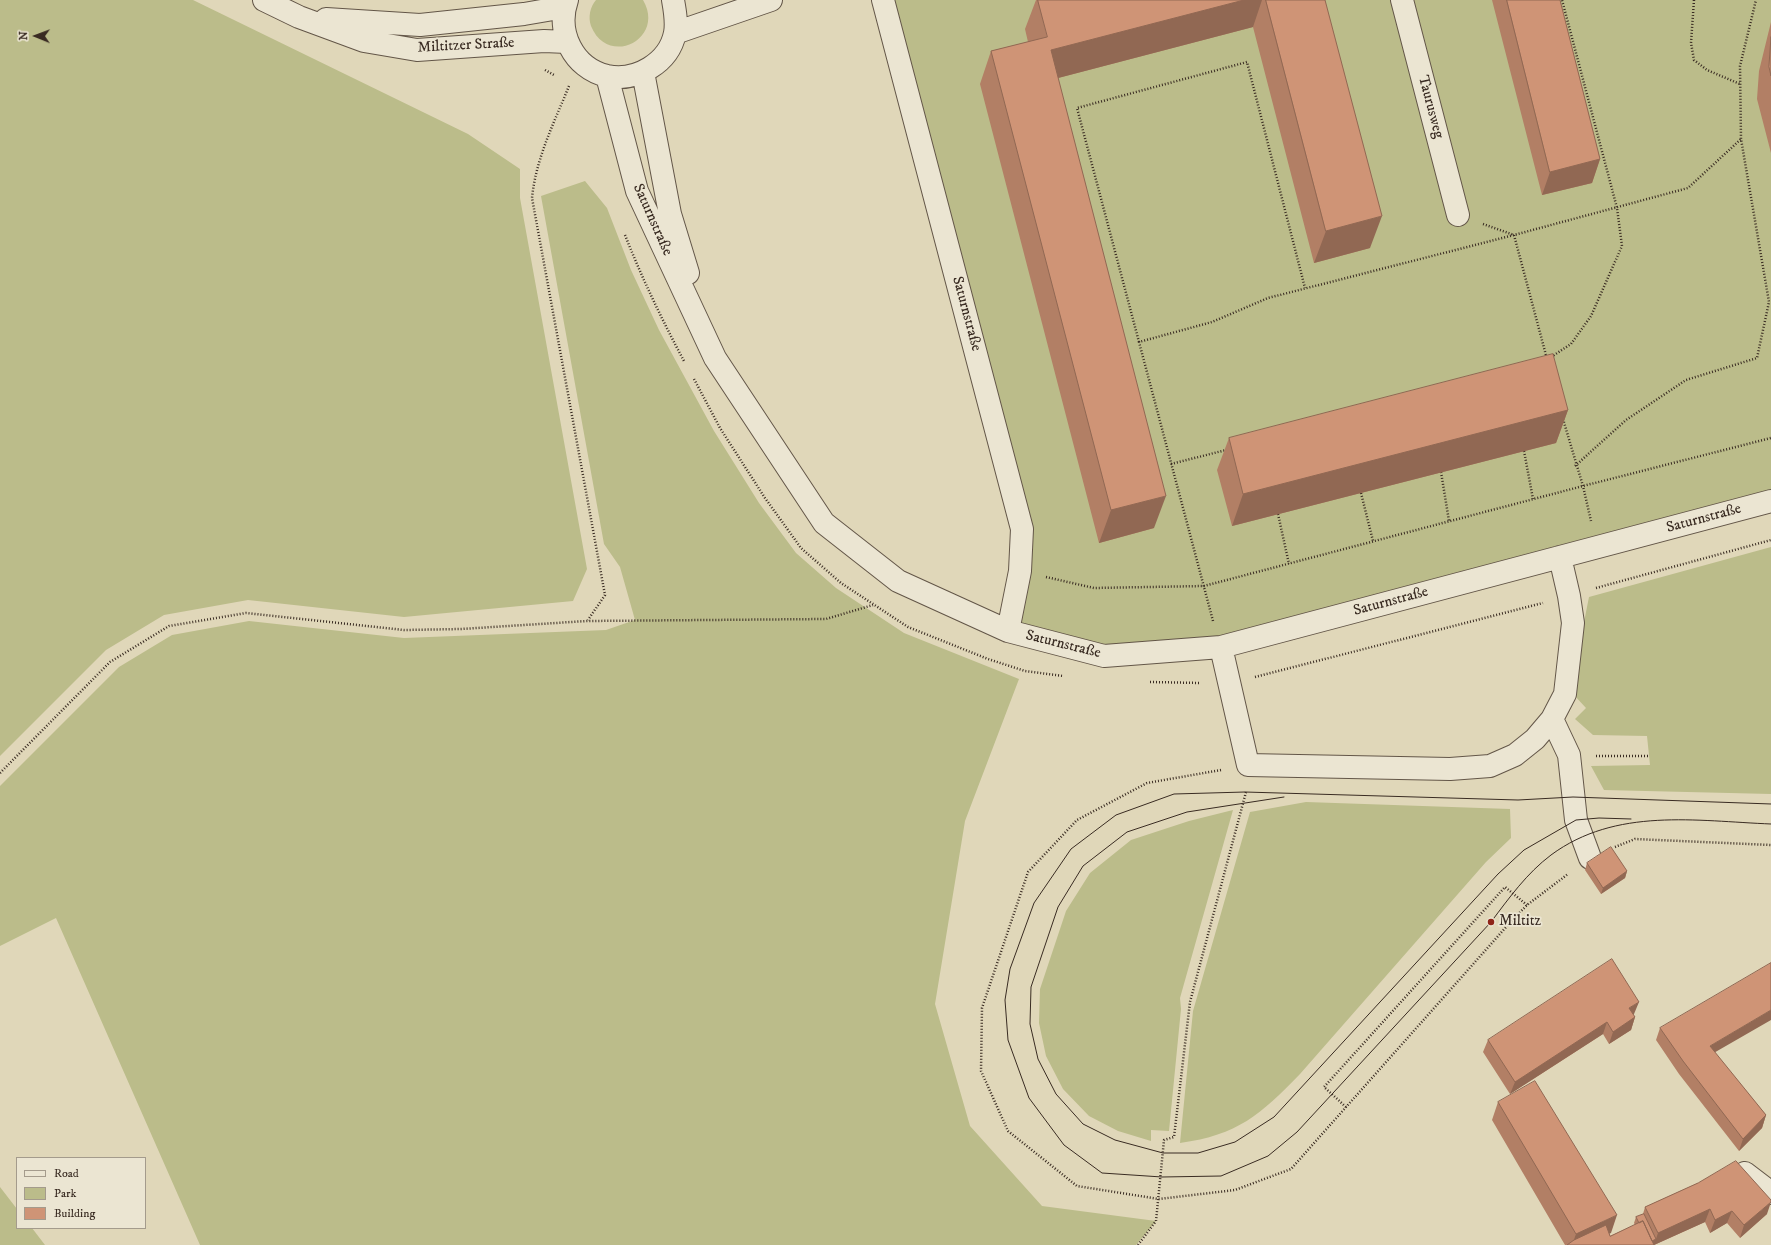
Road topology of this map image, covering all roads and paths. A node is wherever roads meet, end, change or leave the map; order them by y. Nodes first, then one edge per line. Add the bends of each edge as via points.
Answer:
1 (264, 0) edge
2 (673, 0) edge
3 (771, 0) edge
4 (883, 0) edge
5 (1402, 0) edge
6 (1562, 0) edge
7 (1694, 0) edge
8 (1756, 0) edge
9 (566, 4) edge
10 (298, 17) junction
11 (675, 34) junction
12 (567, 42) junction
13 (544, 69) dead end
14 (642, 72) junction
15 (607, 76) junction
16 (557, 77) dead end
17 (563, 81) dead end
18 (570, 84) junction
19 (1740, 84) junction
20 (575, 89) dead end
21 (1741, 139) junction
22 (1617, 208) junction
23 (1458, 215) joint
24 (1514, 235) junction
25 (1305, 288) junction
26 (1139, 342) junction
27 (715, 358) junction
28 (1547, 360) junction
29 (1539, 362) edge
30 (1549, 367) edge
31 (1561, 412) edge
32 (1771, 438) edge
33 (1233, 448) edge
34 (1524, 451) edge
35 (1171, 464) junction
36 (1576, 466) junction
37 (1441, 472) edge
38 (1583, 486) junction
39 (1361, 493) edge
40 (1533, 499) junction
41 (1771, 501) edge
42 (1278, 514) edge
43 (1449, 521) junction
44 (1771, 540) edge
45 (1373, 542) junction
46 (1598, 547) junction
47 (1560, 557) junction
48 (1289, 564) junction
49 (1020, 571) junction
50 (1204, 586) junction
51 (1569, 596) junction
52 (874, 605) dead end
53 (587, 621) junction
54 (1008, 631) junction
55 (1221, 647) junction
56 (1229, 684) junction
57 (1552, 719) junction
58 (1569, 755) junction
59 (1648, 756) dead end
60 (1248, 766) junction
61 (0, 773) edge
62 (1771, 844) edge
63 (1590, 858) junction
64 (1527, 905) junction
65 (1346, 1108) junction
66 (1745, 1173) edge
67 (1771, 1193) edge
68 (1159, 1199) junction
69 (1138, 1245) edge

1 - 10 street, Miltitzer Straße
2 - 11 street via 676,16
3 - 11 street
4 - 49 street, Saturnstraße via 1022,529
5 - 23 street, Taurusweg
6 - 22 path
7 - 19 path via 1691,43 1694,60 1706,70
8 - 19 path via 1740,66
9 - 10 street, Miltitzer Straße via 524,14 420,25
9 - 12 street via 563,25
10 - 12 street, Miltitzer Straße via 364,41 417,50 544,41
11 - 14 street via 663,57 654,66
12 - 15 street via 582,63
13 - 16 path
14 - 15 street via 623,77
14 - 27 street, Saturnstraße via 670,214
15 - 27 street, Saturnstraße via 637,191
17 - 18 path
18 - 20 path
18 - 53 path via 542,152 534,178 532,198 606,595
19 - 21 path
21 - 22 path via 1688,188
21 - 36 path via 1769,302 1757,358 1686,380 1626,420
22 - 24 path
22 - 28 path via 1622,246 1590,316 1571,344
23 - 24 path
24 - 25 path
24 - 28 path
25 - 26 path via 1268,298 1212,322
25 - 26 path via 1247,62 1077,108
26 - 35 path
27 - 54 street, Saturnstraße via 824,523 898,581
28 - 29 path
28 - 30 path
31 - 36 path
32 - 38 path
33 - 35 path
34 - 40 path
35 - 50 path
36 - 38 path
37 - 43 path
38 - 40 path
38 - 46 path
39 - 45 path
40 - 43 path
41 - 46 street, Saturnstraße
42 - 48 path
43 - 45 path
44 - 51 path
45 - 48 path
46 - 47 street, Saturnstraße
47 - 51 street
47 - 55 street, Saturnstraße
48 - 50 path
49 - 50 path via 1094,588
49 - 54 street, Saturnstraße
50 - 55 path
51 - 56 path
51 - 57 street via 1573,623 1565,694
52 - 53 path via 826,619
53 - 61 path via 404,630 246,612 169,626 110,662
54 - 55 street, Saturnstraße via 1104,656
55 - 56 street
56 - 60 street
57 - 58 street
57 - 60 street via 1535,739 1515,755 1490,766 1450,769
58 - 59 path
58 - 63 street via 1576,820
60 - 68 path via 1246,792 1190,1002 1174,1137 1164,1140
60 - 68 path via 1147,783 1077,820 1028,872 982,1008 982,1071 1008,1131 1077,1186
62 - 63 path via 1635,839
63 - 64 path
64 - 65 path
64 - 65 path via 1505,887 1324,1087
65 - 68 path via 1291,1169 1235,1190
66 - 67 street
68 - 69 path via 1156,1220

